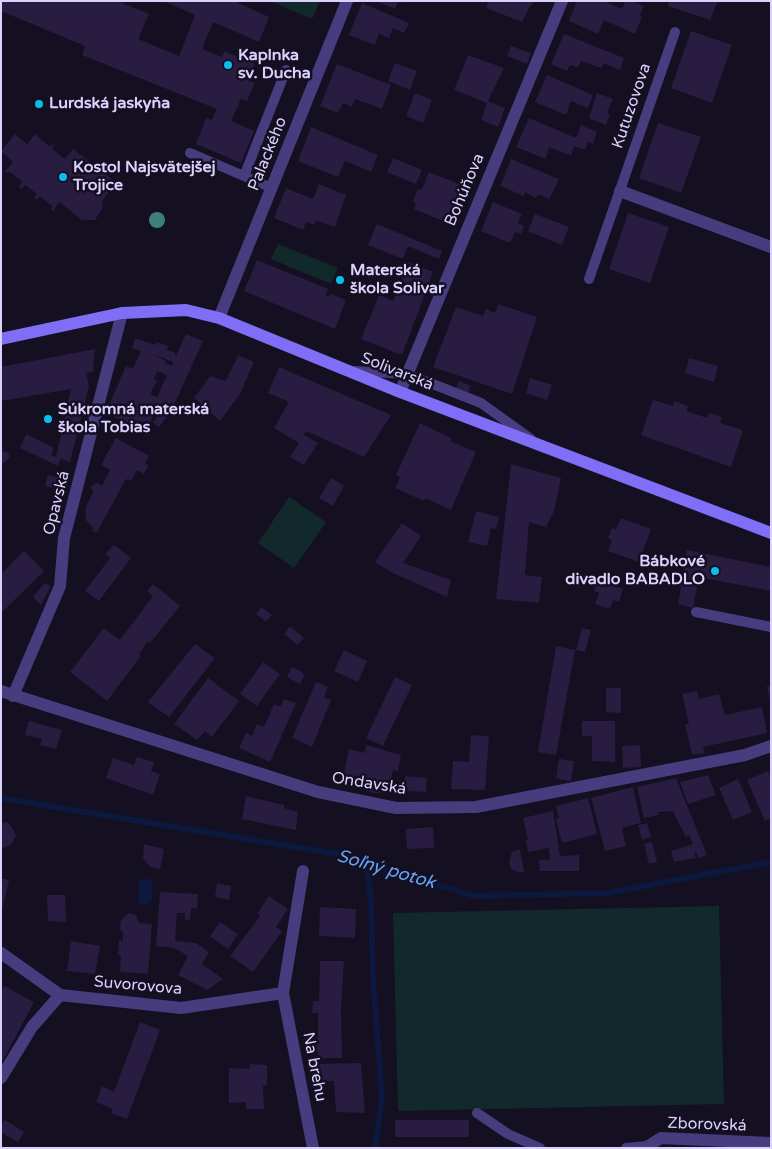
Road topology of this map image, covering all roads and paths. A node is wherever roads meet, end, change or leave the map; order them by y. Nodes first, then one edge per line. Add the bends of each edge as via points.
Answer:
1 (347, 1) edge
2 (562, 1) edge
3 (675, 32) dead end
4 (286, 70) dead end
5 (190, 153) dead end
6 (244, 176) junction
7 (272, 188) junction
8 (620, 190) junction
9 (771, 247) edge
10 (589, 279) dead end
11 (122, 313) junction
12 (219, 318) junction
13 (1, 339) edge
14 (350, 371) junction
15 (406, 374) junction
16 (400, 392) junction
17 (540, 445) junction
18 (771, 532) edge
19 (696, 612) dead end
20 (771, 627) edge
21 (7, 694) edge
22 (771, 746) edge
23 (303, 871) dead end
24 (1, 954) edge
25 (284, 992) junction
26 (60, 995) junction
27 (1, 1078) edge
28 (477, 1113) dead end
29 (771, 1143) edge
30 (646, 1147) edge
31 (313, 1148) edge
32 (540, 1148) edge
33 (626, 1148) edge

1 - 7 street, Palackého
2 - 15 street, Bohúňova
3 - 8 lane, Kutuzovova
4 - 6 lane
5 - 6 lane
6 - 7 lane
7 - 12 street, Palackého
8 - 9 street
8 - 10 lane, Kutuzovova
11 - 12 street, Solivarská via 186,310
11 - 13 street, Solivarská
11 - 21 street, Opavská via 64,538 60,586
12 - 14 street, Solivarská
14 - 15 lane
14 - 16 street, Solivarská
15 - 16 street, Bohúňova
15 - 17 lane via 481,403
16 - 17 street, Solivarská
17 - 18 street, Solivarská
19 - 20 lane
21 - 22 street, Ondavská via 318,792 396,808 476,807 745,755
23 - 25 street, Na brehu
24 - 26 street, Suvorovova
25 - 26 street, Suvorovova via 182,1008
25 - 31 street, Na brehu
26 - 27 street via 32,1027
28 - 32 lane via 508,1134
29 - 30 street, Zborovská via 661,1138
30 - 33 lane

